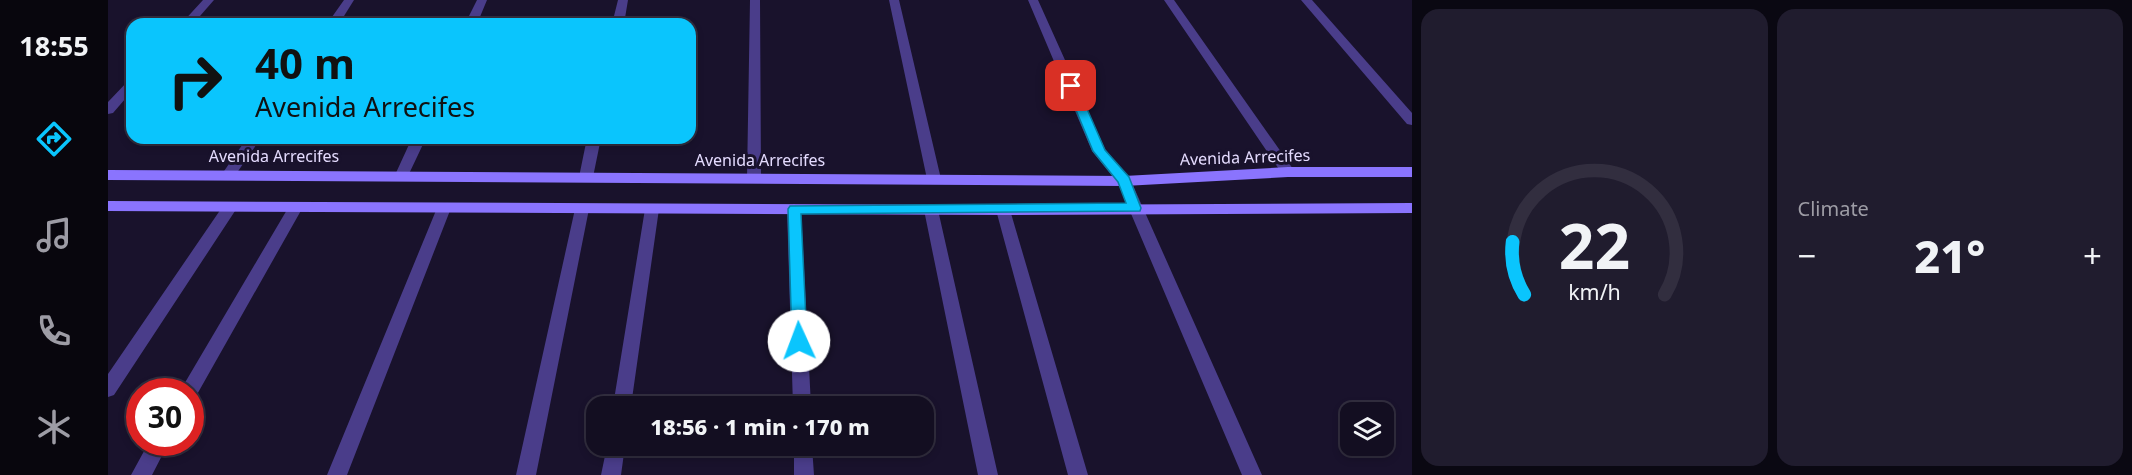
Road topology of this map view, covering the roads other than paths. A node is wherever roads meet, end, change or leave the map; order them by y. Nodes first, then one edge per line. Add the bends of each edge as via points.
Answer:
1 (209, 0) edge
2 (349, 0) edge
3 (482, 0) edge
4 (623, 0) edge
5 (755, 0) edge
6 (894, 0) edge
7 (1034, 0) edge
8 (1169, 0) edge
9 (1306, 0) edge
10 (192, 18) edge
11 (337, 18) edge
12 (474, 18) edge
13 (619, 18) edge
14 (126, 90) edge
15 (108, 110) edge
16 (1412, 121) edge
17 (250, 144) edge
18 (416, 144) edge
19 (593, 144) edge
20 (1288, 172) junction
21 (1412, 172) edge
22 (229, 174) junction
23 (108, 175) edge
24 (402, 175) junction
25 (586, 177) junction
26 (754, 178) junction
27 (934, 179) junction
28 (1124, 181) junction
29 (108, 206) edge
30 (230, 207) junction
31 (296, 207) junction
32 (444, 208) junction
33 (1135, 208) junction
34 (1412, 208) edge
35 (582, 209) junction
36 (652, 209) junction
37 (794, 209) junction
38 (931, 210) junction
39 (1003, 210) junction
40 (197, 378) edge
41 (108, 388) edge
42 (624, 396) edge
43 (802, 396) edge
44 (152, 456) edge
45 (614, 456) edge
46 (803, 456) edge
47 (141, 475) edge
48 (337, 475) edge
49 (526, 475) edge
50 (611, 475) edge
51 (804, 475) edge
52 (988, 475) edge
53 (1078, 475) edge
54 (1252, 475) edge

1 - 10 street
2 - 11 street
3 - 12 street
4 - 13 street
5 - 26 street
6 - 27 street
7 - 28 street via 1099,151
8 - 20 street
9 - 16 street
14 - 15 street
17 - 22 street
18 - 24 street
19 - 25 street
20 - 21 main road, Avenida Arrecifes
20 - 28 main road, Avenida Arrecifes
22 - 23 main road, Avenida Arrecifes
22 - 24 main road, Avenida Arrecifes
24 - 25 main road, Avenida Arrecifes
25 - 26 main road, Avenida Arrecifes
26 - 27 main road, Avenida Arrecifes
27 - 28 main road, Avenida Arrecifes
28 - 33 street
29 - 30 main road
30 - 31 main road
30 - 41 street
31 - 32 main road
31 - 40 street
32 - 35 main road
32 - 48 street
33 - 34 main road
33 - 39 main road
33 - 54 street
35 - 36 main road
35 - 49 street
36 - 37 main road
36 - 42 street
37 - 38 main road
37 - 43 street
38 - 39 main road
38 - 52 street
39 - 53 street
44 - 47 street
45 - 50 street
46 - 51 street

